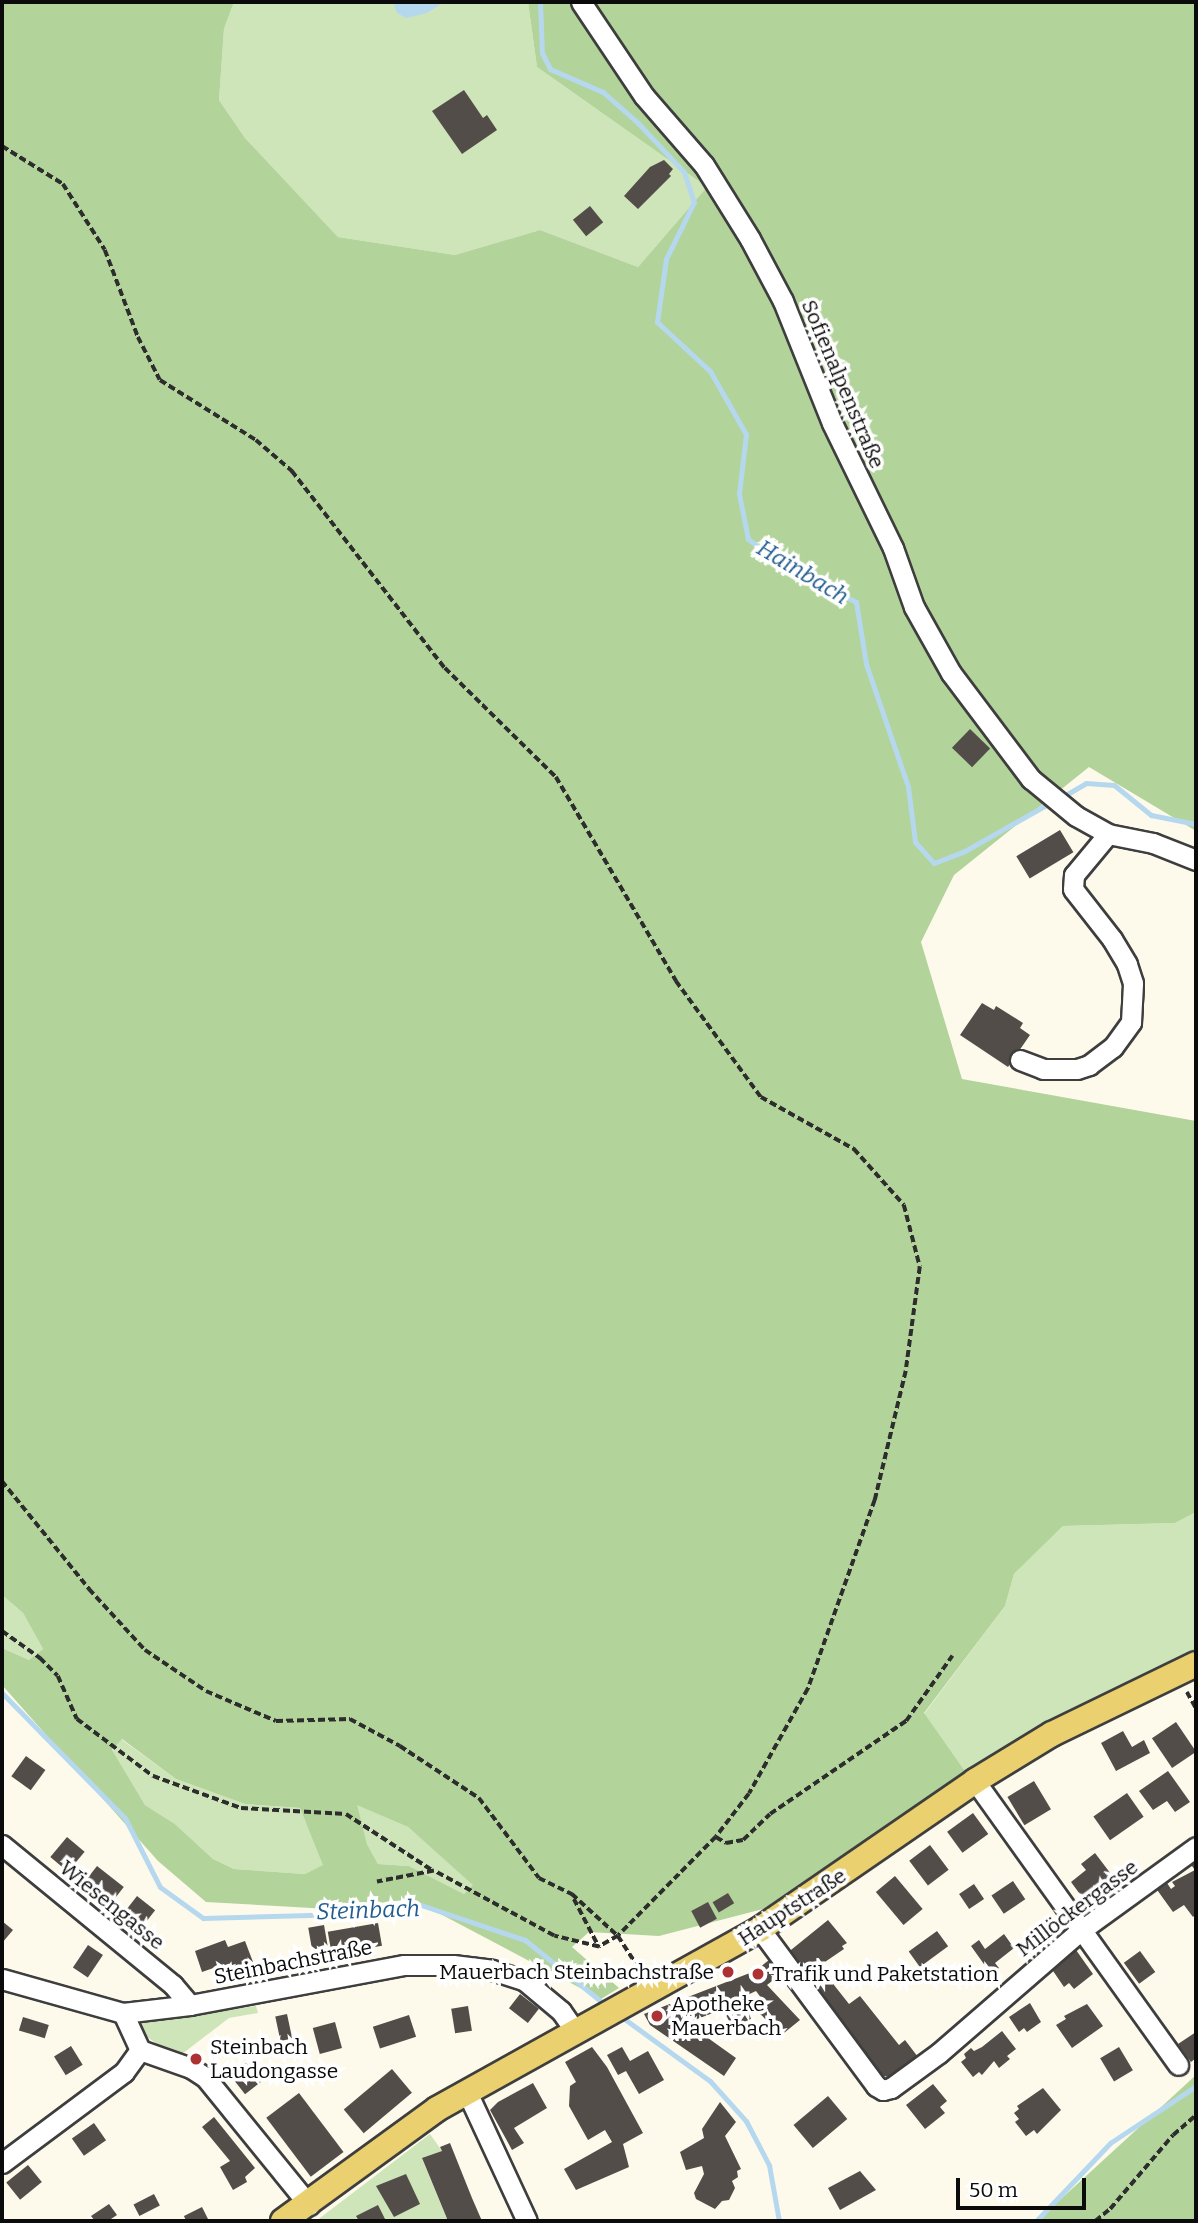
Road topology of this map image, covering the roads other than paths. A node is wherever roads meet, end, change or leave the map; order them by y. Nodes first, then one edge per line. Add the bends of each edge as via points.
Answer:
1 (581, 2) edge
2 (1108, 834) junction
3 (1196, 860) edge
4 (1020, 1060) dead end
5 (1196, 1664) edge
6 (975, 1781) junction
7 (2, 1845) edge
8 (1196, 1847) edge
9 (760, 1928) junction
10 (1080, 1931) junction
11 (2, 1980) edge
12 (190, 2005) junction
13 (123, 2013) junction
14 (575, 2031) junction
15 (140, 2050) junction
16 (1178, 2065) dead end
17 (467, 2092) junction
18 (2, 2163) edge
19 (309, 2205) junction
20 (283, 2221) edge
21 (527, 2221) edge

1 - 2 street, Sofienalpenstraße via 644,96 704,165 750,239 783,301 832,423 932,641 1005,748 1046,794
2 - 3 street
2 - 4 street via 1074,875 1073,889 1127,964 1133,984 1131,1021 1113,1047 1089,1065 1044,1069
5 - 6 main road, Hauptstraße via 1052,1734
6 - 9 main road, Hauptstraße
6 - 10 street
7 - 12 street, Wiesengasse via 173,1985
8 - 10 street, Millöckergasse
9 - 10 street, Millöckergasse via 883,2090 939,2053
9 - 14 main road, Hauptstraße
10 - 16 street
11 - 13 street, Steinbachstraße
12 - 13 street, Steinbachstraße
12 - 14 street, Steinbachstraße via 404,1965 453,1965 492,1970 525,1981 561,2011
13 - 15 street
14 - 17 main road, Hauptstraße
15 - 18 street via 124,2073
15 - 19 street via 205,2077
17 - 19 main road, Hauptstraße via 409,2127
17 - 21 street
19 - 20 main road, Hauptstraße

